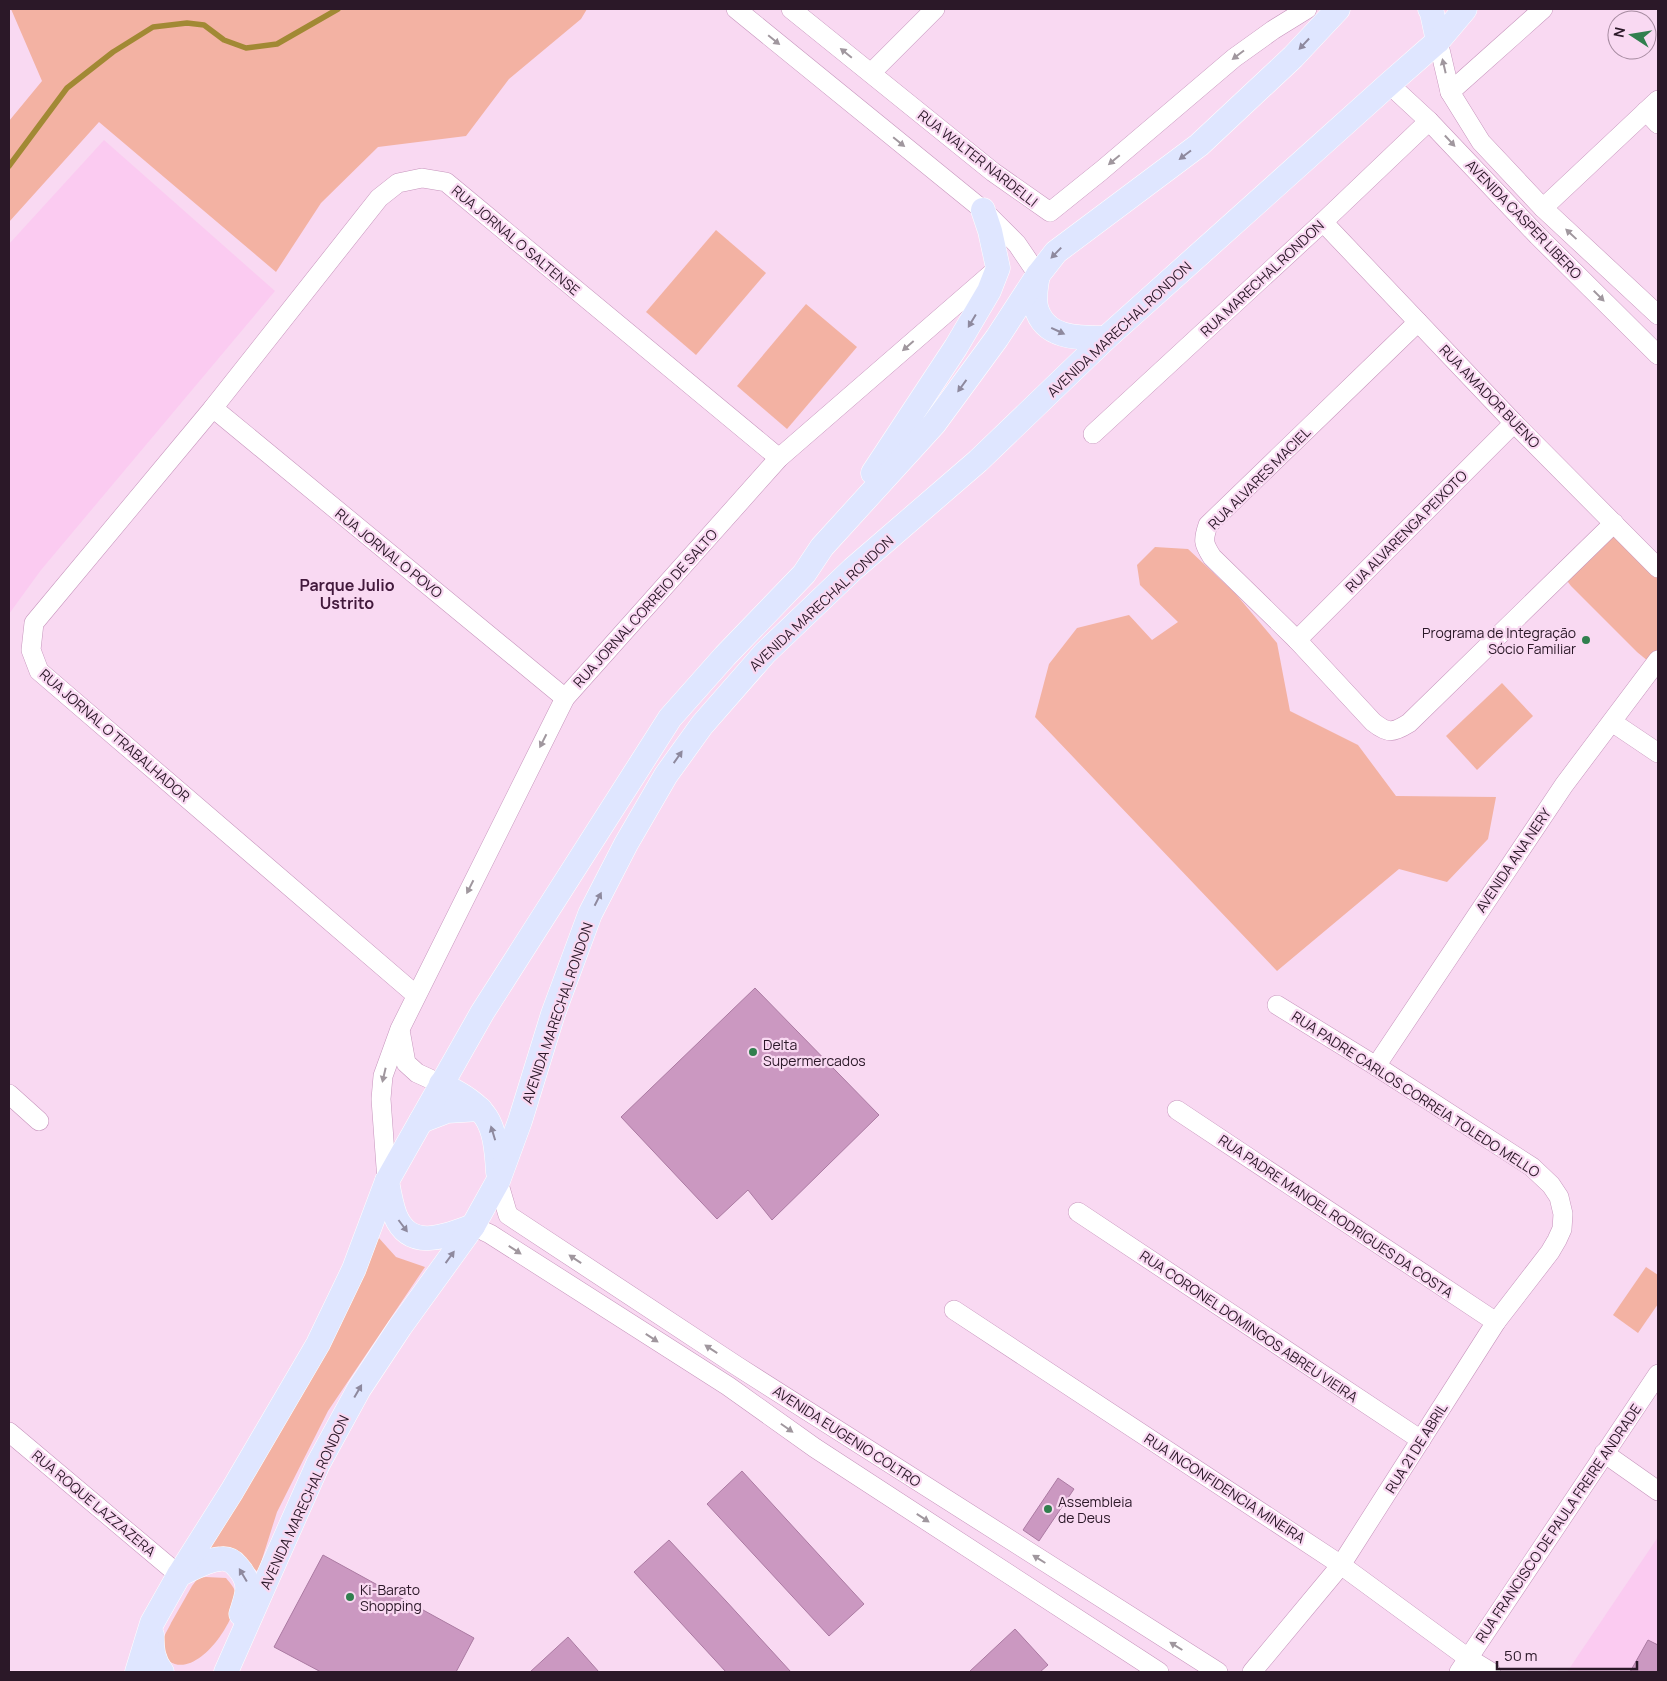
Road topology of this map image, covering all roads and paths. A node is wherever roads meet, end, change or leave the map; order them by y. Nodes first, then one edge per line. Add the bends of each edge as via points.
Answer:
1 (736, 9) edge
2 (791, 9) edge
3 (936, 9) edge
4 (1307, 9) edge
5 (1338, 9) edge
6 (1430, 9) edge
7 (1465, 9) edge
8 (1543, 9) edge
9 (1438, 41) junction
10 (871, 73) junction
11 (1389, 84) junction
12 (1450, 92) junction
13 (1654, 112) edge
14 (1429, 121) junction
15 (1543, 208) junction
16 (983, 210) junction
17 (1322, 222) junction
18 (998, 268) junction
19 (1038, 275) junction
20 (1658, 315) edge
21 (1418, 322) junction
22 (1106, 338) junction
23 (1658, 354) edge
24 (213, 408) junction
25 (1514, 423) junction
26 (1092, 434) dead end
27 (779, 458) junction
28 (1614, 523) junction
29 (822, 547) junction
30 (1658, 568) edge
31 (1297, 640) junction
32 (1658, 660) edge
33 (565, 698) junction
34 (1612, 722) junction
35 (1658, 754) edge
36 (416, 995) junction
37 (1277, 1005) dead end
38 (400, 1029) junction
39 (1376, 1066) junction
40 (441, 1084) junction
41 (9, 1094) edge
42 (480, 1109) junction
43 (1177, 1110) dead end
44 (39, 1121) dead end
45 (421, 1121) junction
46 (387, 1181) junction
47 (498, 1181) junction
48 (1078, 1212) dead end
49 (1563, 1214) joint
50 (473, 1226) junction
51 (954, 1310) dead end
52 (1496, 1322) junction
53 (737, 1366) junction
54 (1658, 1374) edge
55 (728, 1386) junction
56 (9, 1432) edge
57 (1420, 1440) junction
58 (1604, 1453) junction
59 (1658, 1491) edge
60 (983, 1524) junction
61 (969, 1547) junction
62 (1341, 1565) junction
63 (179, 1575) junction
64 (152, 1623) junction
65 (230, 1663) edge
66 (1463, 1665) edge
67 (137, 1672) edge
68 (162, 1672) edge
69 (1159, 1672) edge
70 (1218, 1672) edge
71 (1252, 1672) edge
72 (1491, 1672) edge

1 -> 16 street
10 -> 2 street, RUA WALTER NARDELLI
3 - 10 street
4 -> 10 street, RUA WALTER NARDELLI via 1234,58 1050,212 993,172
5 -> 19 main road, AVENIDA MARECHAL RONDON via 1293,57 1199,145 1072,239 1056,252
6 - 9 main road
7 - 9 main road, AVENIDA MARECHAL RONDON
8 - 12 street
9 - 11 main road, AVENIDA MARECHAL RONDON
12 -> 9 street, AVENIDA CASPER LIBERO
11 - 14 street, AVENIDA CASPER LIBERO
11 - 22 main road, AVENIDA MARECHAL RONDON
12 - 15 street, AVENIDA CASPER LIBERO via 1481,142
13 - 15 street
14 - 17 street, RUA MARECHAL RONDON
14 -> 23 street, AVENIDA CASPER LIBERO via 1538,236
20 -> 15 street, AVENIDA CASPER LIBERO
16 - 18 main road
16 - 19 street via 1017,244
17 - 21 street, RUA AMADOR BUENO
17 - 26 street, RUA MARECHAL RONDON
18 -> 27 street, RUA JORNAL CORREIO DE SALTO
18 -> 29 main road via 989,291 956,347
19 -> 22 main road via 1036,306 1043,323 1075,338
19 -> 29 main road, AVENIDA MARECHAL RONDON via 934,424
21 - 25 street, RUA AMADOR BUENO
21 - 31 street, RUA ALVARES MACIEL via 1208,525 1204,538 1212,557
47 -> 22 main road, AVENIDA MARECHAL RONDON via 590,914 666,775 702,724 765,653 853,569 978,461
24 - 27 street, RUA JORNAL O SALTENSE via 379,198 398,183 422,178 446,182
24 - 33 street, RUA JORNAL O POVO
24 - 36 street, RUA JORNAL O TRABALHADOR via 34,623 31,650 39,671 56,687
25 - 28 street, RUA AMADOR BUENO
25 - 31 street, RUA ALVARENGA PEIXOTO
27 - 33 street, RUA JORNAL CORREIO DE SALTO
28 - 30 street, RUA AMADOR BUENO
28 - 31 street, RUA ALVARES MACIEL via 1409,723 1396,731 1383,730 1373,722
29 - 40 main road, AVENIDA MARECHAL RONDON via 804,574 670,718 482,1013
32 - 34 street, AVENIDA ANA NERY
33 -> 36 street, RUA JORNAL CORREIO DE SALTO
34 - 35 street
34 - 39 street, AVENIDA ANA NERY via 1564,785
36 - 38 street, RUA JORNAL CORREIO DE SALTO
37 - 39 street, RUA PADRE CARLOS CORREIA TOLEDO MELLO
38 - 40 street via 406,1063 417,1073
38 -> 46 street, RUA JORNAL CORREIO DE SALTO via 383,1076 381,1099
39 - 49 street, RUA PADRE CARLOS CORREIA TOLEDO MELLO via 1532,1167 1551,1185
40 - 42 main road
40 - 45 main road, AVENIDA MARECHAL RONDON
41 - 44 street
42 - 45 main road via 447,1111
47 -> 42 main road via 496,1143 491,1125
43 - 52 street, RUA PADRE MANOEL RODRIGUES DA COSTA
45 - 46 main road, AVENIDA MARECHAL RONDON
46 -> 50 main road via 395,1215 403,1230 413,1236 445,1237
46 - 63 main road, AVENIDA MARECHAL RONDON via 354,1268 318,1344
47 - 50 main road, AVENIDA MARECHAL RONDON
53 -> 47 street, AVENIDA EUGENIO COLTRO via 508,1215
48 - 57 street, RUA CORONEL DOMINGOS ABREU VIEIRA
49 - 52 street, RUA 21 DE ABRIL via 1562,1229 1550,1252
50 -> 55 street, AVENIDA EUGENIO COLTRO
65 -> 50 main road, AVENIDA MARECHAL RONDON via 318,1464 359,1389
51 - 62 street, RUA INCONFIDENCIA MINEIRA
52 - 57 street, RUA 21 DE ABRIL
53 - 55 street
53 - 60 street, AVENIDA EUGENIO COLTRO
54 - 58 street, RUA FRANCISCO DE PAULA FREIRE ANDRADE
55 -> 61 street, AVENIDA EUGENIO COLTRO via 815,1448
56 - 63 street, RUA ROQUE LAZZAZERA
57 - 62 street, RUA 21 DE ABRIL
58 - 59 street
58 - 66 street, RUA FRANCISCO DE PAULA FREIRE ANDRADE
60 - 61 street
70 -> 60 street, AVENIDA EUGENIO COLTRO
61 - 69 street, AVENIDA EUGENIO COLTRO
62 - 66 street, RUA INCONFIDENCIA MINEIRA
62 - 71 street, RUA 21 DE ABRIL
63 - 64 main road, AVENIDA MARECHAL RONDON
65 -> 63 main road via 232,1644 248,1592 244,1573 233,1562 222,1558
64 - 67 main road, AVENIDA MARECHAL RONDON
64 - 68 main road via 152,1652
66 - 72 street, RUA INCONFIDENCIA MINEIRA

